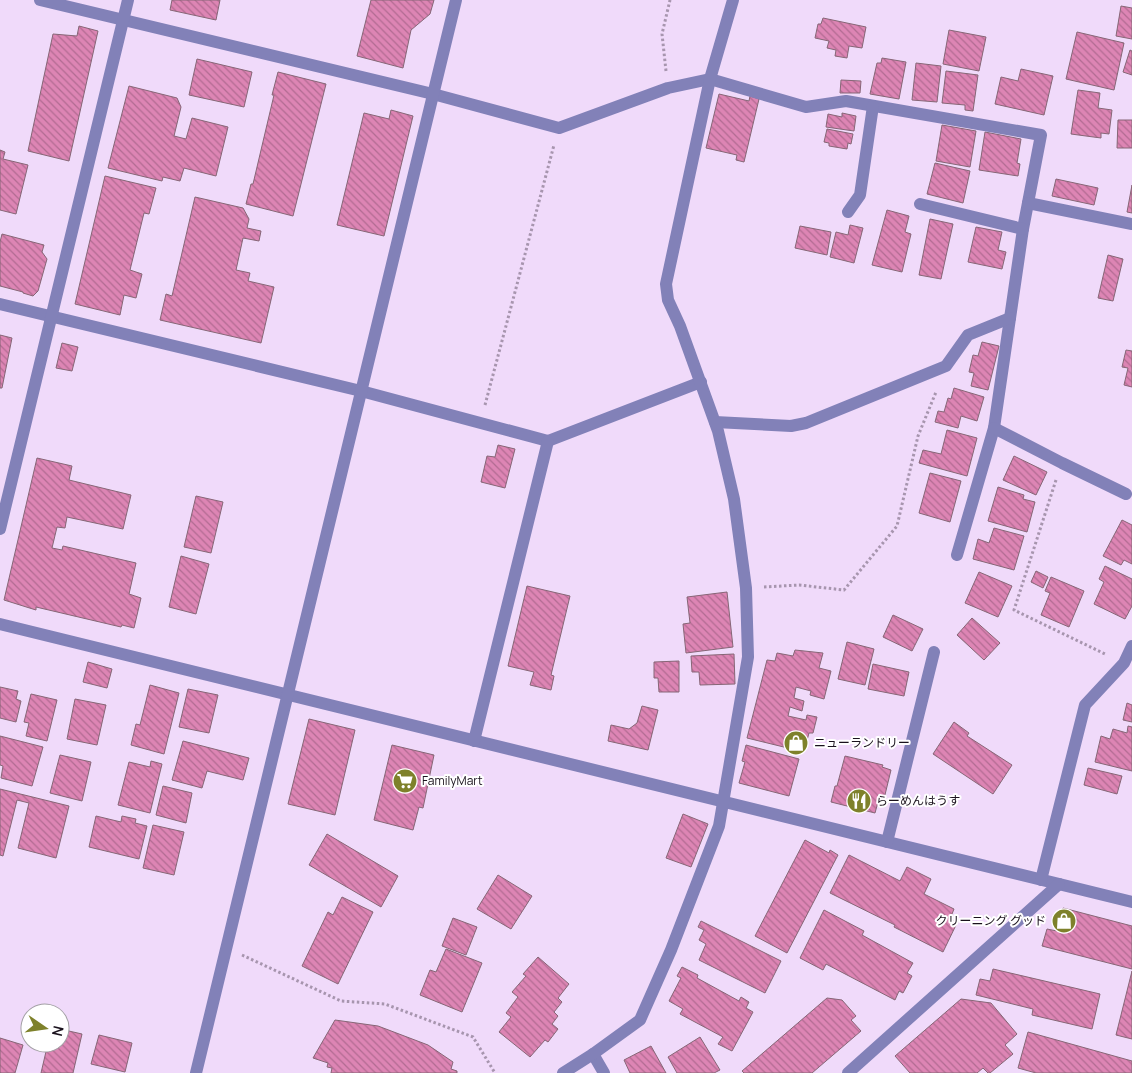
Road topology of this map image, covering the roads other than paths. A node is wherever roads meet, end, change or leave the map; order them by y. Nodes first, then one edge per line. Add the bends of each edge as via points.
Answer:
1 (40, 0) edge
2 (128, 0) edge
3 (456, 0) edge
4 (733, 0) edge
5 (123, 20) junction
6 (710, 79) junction
7 (433, 94) junction
8 (873, 106) junction
9 (1028, 203) junction
10 (920, 204) dead end
11 (848, 212) dead end
12 (1132, 224) edge
13 (1023, 229) junction
14 (0, 304) edge
15 (51, 316) junction
16 (1010, 318) junction
17 (701, 382) junction
18 (361, 391) junction
19 (714, 422) junction
20 (994, 428) junction
21 (548, 441) junction
22 (1126, 494) dead end
23 (0, 529) edge
24 (957, 556) dead end
25 (0, 624) edge
26 (1132, 646) edge
27 (934, 652) dead end
28 (288, 695) junction
29 (474, 741) junction
30 (723, 802) junction
31 (887, 842) junction
32 (1041, 880) junction
33 (1059, 884) junction
34 (1132, 902) edge
35 (593, 1054) junction
36 (196, 1073) edge
37 (563, 1073) edge
38 (604, 1073) edge
39 (848, 1073) edge

1 - 5 street
2 - 5 street
3 - 7 street
4 - 6 street
5 - 7 street
5 - 15 street
6 - 7 street via 668,88 559,128
6 - 8 street via 806,107 846,101
6 - 17 street via 666,284 668,300
7 - 18 street
8 - 9 street via 1041,135
8 - 11 street via 860,195
9 - 12 street
9 - 13 street
10 - 13 street
13 - 16 street
14 - 15 street
15 - 18 street
15 - 23 street
16 - 19 street via 968,335 946,366 806,423 791,426
16 - 20 street
17 - 19 street
17 - 21 street
18 - 21 street
18 - 28 street
19 - 30 street via 734,499 746,588 748,657
20 - 22 street
20 - 24 street
21 - 29 street
25 - 28 street
26 - 32 street via 1124,663 1085,705
27 - 31 street
28 - 29 street
28 - 36 street
29 - 30 street
30 - 31 street
30 - 35 street via 719,826 640,1020
31 - 32 street
32 - 33 street
33 - 34 street
33 - 39 street
35 - 37 street
35 - 38 street

